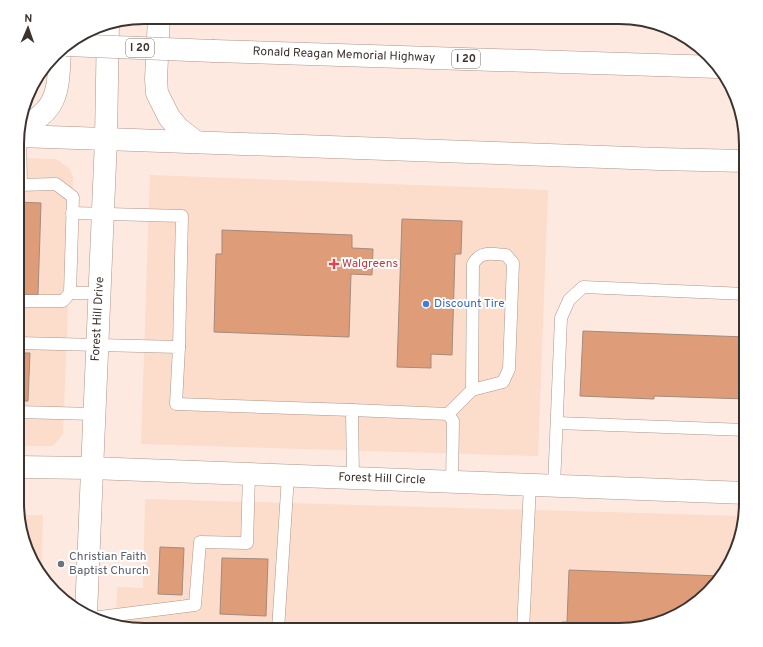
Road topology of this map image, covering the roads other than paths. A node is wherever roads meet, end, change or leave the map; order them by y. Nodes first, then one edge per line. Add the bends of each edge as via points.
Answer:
1 (159, 24) edge
2 (108, 30) edge
3 (75, 45) edge
4 (60, 59) edge
5 (711, 68) edge
6 (25, 129) edge
7 (25, 134) edge
8 (106, 139) junction
9 (196, 142) junction
10 (739, 161) edge
11 (24, 185) edge
12 (72, 213) junction
13 (103, 215) junction
14 (70, 293) junction
15 (99, 293) junction
16 (739, 294) edge
17 (24, 301) edge
18 (24, 343) edge
19 (97, 344) junction
20 (179, 347) junction
21 (472, 390) junction
22 (352, 410) junction
23 (24, 412) edge
24 (94, 414) junction
25 (448, 414) junction
26 (557, 422) junction
27 (739, 430) edge
28 (24, 467) edge
29 (91, 468) junction
30 (249, 474) junction
31 (288, 476) junction
32 (353, 478) junction
33 (452, 482) junction
34 (530, 485) junction
35 (554, 486) junction
36 (739, 493) edge
37 (86, 608) edge
38 (104, 617) edge
39 (278, 623) edge
40 (524, 623) edge

1 - 9 main road via 157,93 169,117
2 - 8 main road, Forest Hill Drive
3 - 5 main road, Ronald Reagan Memorial Highway / I 20, bridge
4 - 6 main road via 59,80 54,99 37,120
7 - 8 main road
8 - 9 main road
8 - 13 main road, Forest Hill Drive
9 - 10 main road
11 - 12 lane via 56,184 73,197
12 - 13 lane
12 - 14 lane
13 - 15 main road, Forest Hill Drive
13 - 20 lane via 182,216
14 - 15 lane
14 - 17 lane via 64,301
15 - 19 main road, Forest Hill Drive
16 - 26 lane via 583,287 569,300 561,318
18 - 19 lane
19 - 20 lane
19 - 24 main road, Forest Hill Drive
20 - 22 lane via 176,404
21 - 21 lane via 473,264 482,254 506,255 513,263 509,369 503,382
21 - 25 lane
22 - 25 lane
22 - 32 lane
23 - 24 lane
24 - 29 main road, Forest Hill Drive
25 - 33 lane via 453,421
26 - 27 lane
26 - 35 lane
28 - 29 main road, Forest Hill Circle
29 - 30 main road, Forest Hill Circle
29 - 37 main road, Forest Hill Drive
30 - 31 main road, Forest Hill Circle
30 - 38 lane via 247,543 200,542 195,605
31 - 32 main road, Forest Hill Circle
31 - 39 lane
32 - 33 main road, Forest Hill Circle
33 - 34 main road, Forest Hill Circle
34 - 35 main road, Forest Hill Circle
34 - 40 lane
35 - 36 main road, Forest Hill Circle

